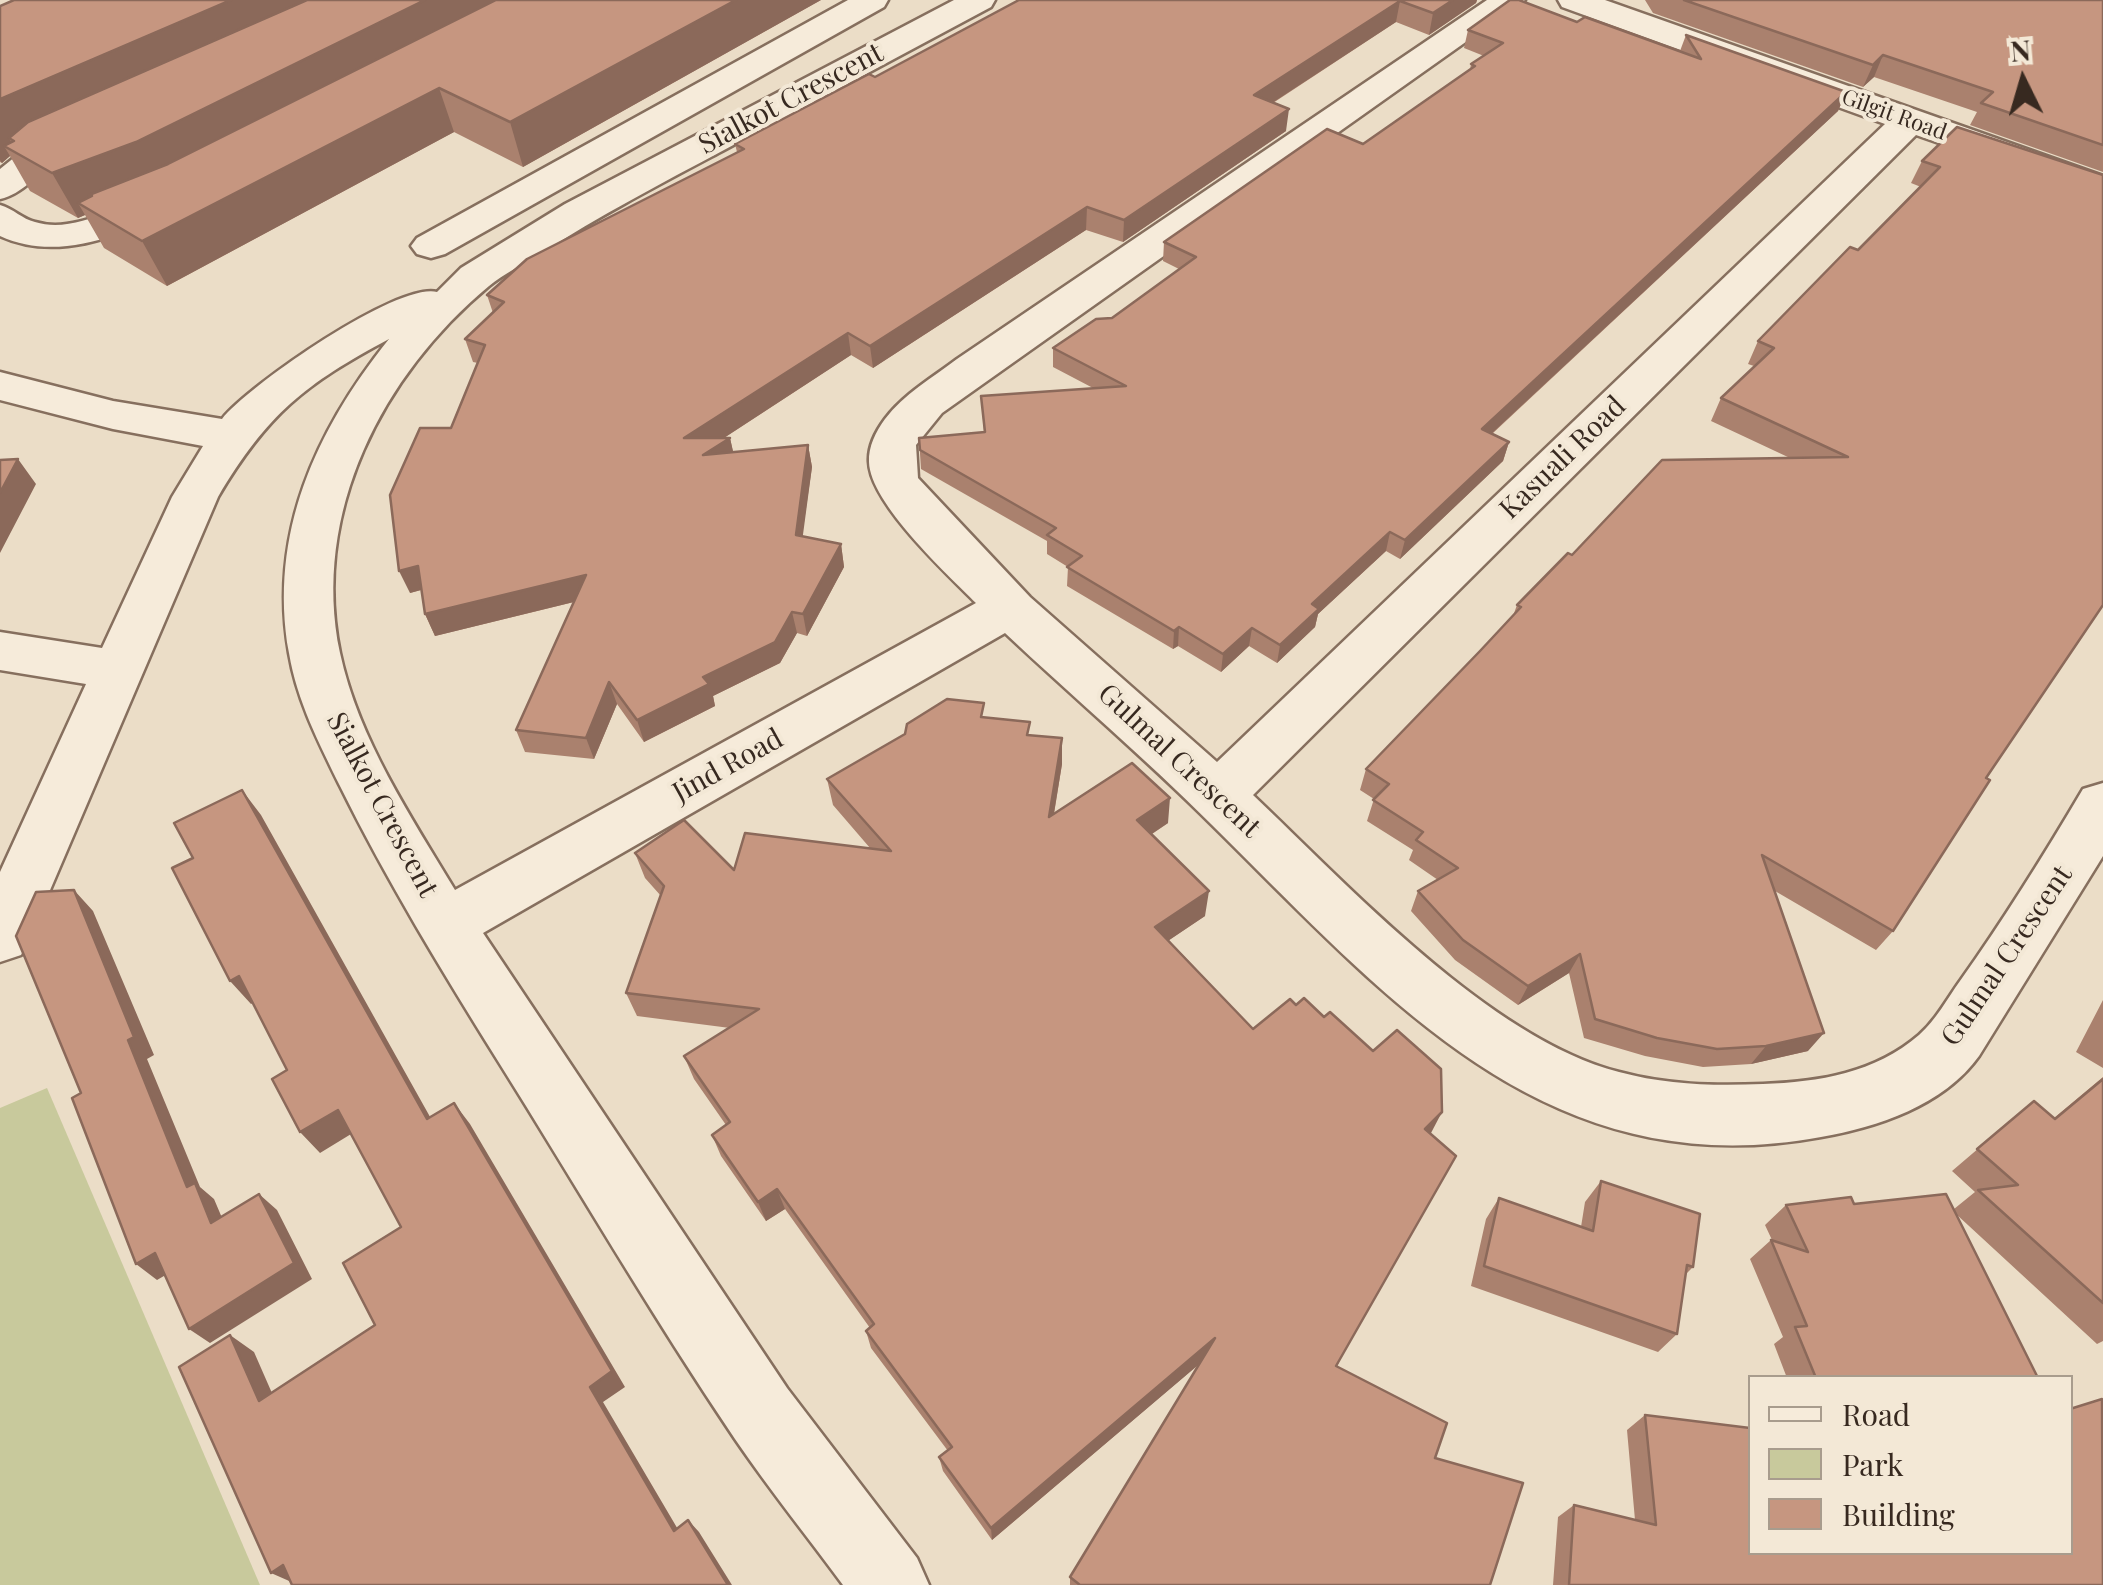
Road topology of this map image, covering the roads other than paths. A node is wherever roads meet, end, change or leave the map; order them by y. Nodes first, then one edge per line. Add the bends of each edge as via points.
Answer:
1 (872, 0) edge
2 (979, 0) edge
3 (1509, 0) edge
4 (1574, 0) edge
5 (123, 117) edge
6 (1908, 121) junction
7 (0, 188) edge
8 (2103, 188) edge
9 (191, 190) edge
10 (0, 218) edge
11 (431, 246) dead end
12 (475, 276) junction
13 (0, 386) edge
14 (374, 387) junction
15 (247, 419) junction
16 (1010, 607) junction
17 (0, 651) edge
18 (118, 670) junction
19 (1218, 795) junction
20 (2103, 805) edge
21 (445, 925) junction
22 (0, 937) edge
23 (890, 1585) edge

1 - 11 street
2 - 12 street, Sialkot Crescent via 579,212
3 - 16 street, Gulmal Crescent via 999,350 898,431 890,450 896,482
4 - 6 street, Gilgit Road
5 - 7 street via 38,156
6 - 8 street, Gilgit Road
6 - 19 street, Kasuali Road
9 - 10 street via 71,235 28,232
12 - 14 street, Sialkot Crescent
12 - 15 street via 340,351
13 - 15 street via 113,415
14 - 15 street
14 - 21 street, Sialkot Crescent via 319,500 310,576 314,651 330,714
15 - 18 street via 195,497
16 - 19 street, Gulmal Crescent
16 - 21 street, Jind Road
17 - 18 street
18 - 22 street
19 - 20 street, Gulmal Crescent via 1456,1019 1581,1092 1689,1117 1851,1104 1944,1054 2034,926
21 - 23 street, Sialkot Crescent via 761,1414

